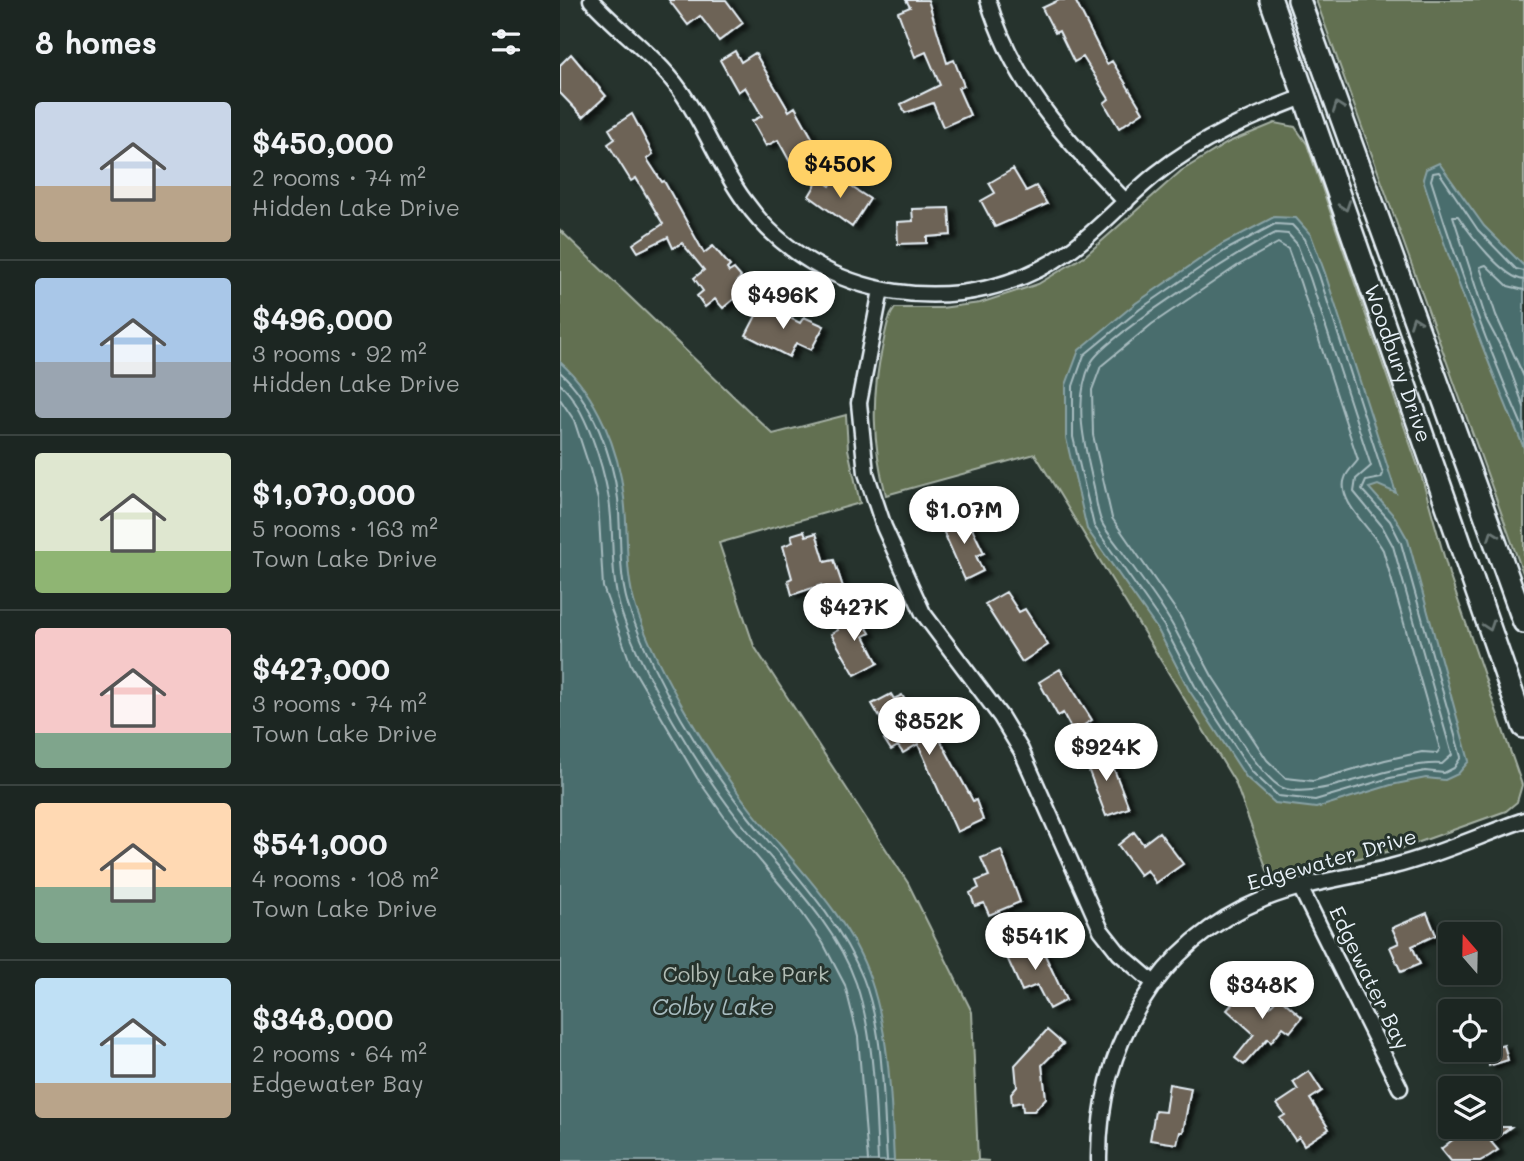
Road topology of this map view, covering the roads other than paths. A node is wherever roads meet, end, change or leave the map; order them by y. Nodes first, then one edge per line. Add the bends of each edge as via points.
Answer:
1 (591, 0) edge
2 (988, 0) edge
3 (1271, 0) edge
4 (1299, 0) edge
5 (1306, 96) junction
6 (1126, 202) junction
7 (881, 290) junction
8 (1524, 622) edge
9 (1524, 727) edge
10 (1524, 820) edge
11 (1300, 887) junction
12 (1155, 984) junction
13 (1400, 1088) dead end
14 (1100, 1161) edge

1 - 7 street via 680,90 745,202 772,230 803,257 840,278
2 - 6 street via 1028,91 1058,131
3 - 5 main road, Woodbury Drive
8 -> 4 main road, Woodbury Drive
5 - 6 street via 1205,141 1155,175
5 -> 9 main road, Woodbury Drive
6 - 7 street via 1069,252 1004,285 944,296
7 - 12 street via 859,402 866,473 884,527 923,613 1021,750 1101,930 1119,953
10 - 11 street, Edgewater Drive via 1397,866
11 - 12 street, Edgewater Drive via 1230,915 1198,937
11 - 13 street, Edgewater Bay
12 - 14 street, Edgewater Drive via 1117,1050 1104,1092

